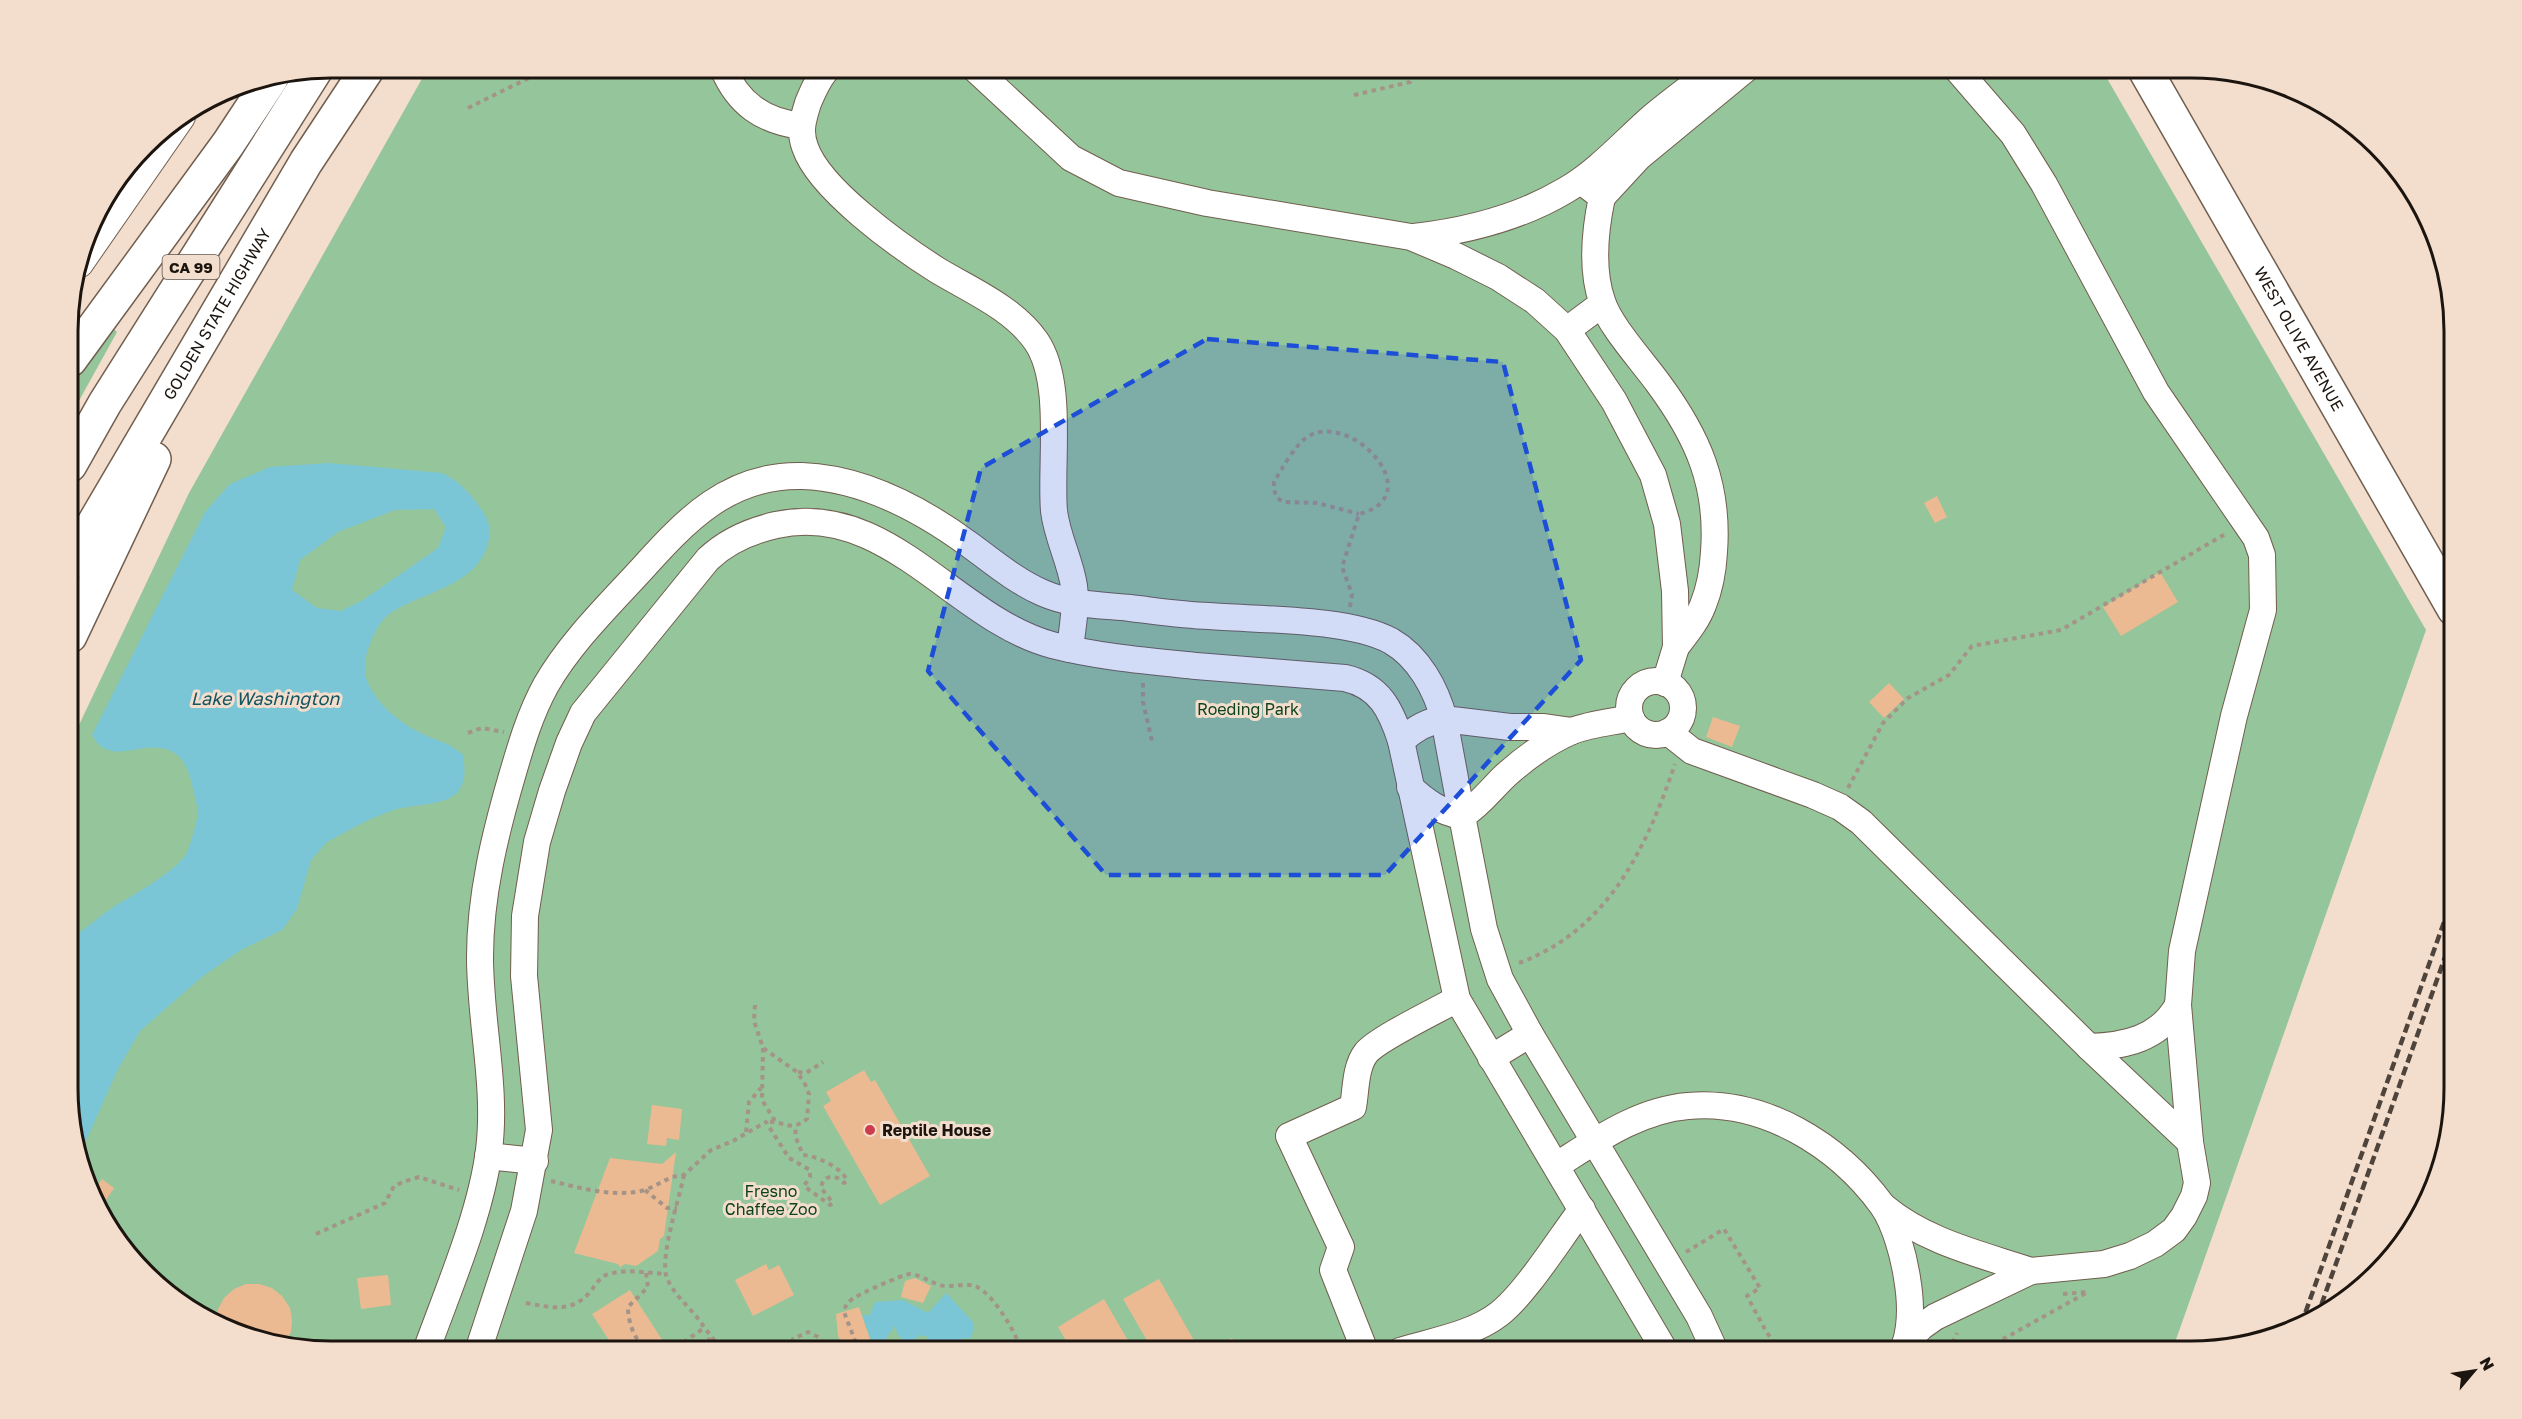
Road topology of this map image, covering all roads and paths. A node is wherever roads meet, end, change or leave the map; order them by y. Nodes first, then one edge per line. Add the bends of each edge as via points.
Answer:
1 (361, 78) edge
2 (529, 78) edge
3 (729, 78) edge
4 (822, 78) edge
5 (985, 78) edge
6 (1413, 78) edge
7 (1702, 78) edge
8 (1735, 78) edge
9 (1965, 78) edge
10 (2150, 78) edge
11 (310, 79) edge
12 (266, 87) edge
13 (1354, 95) dead end
14 (468, 108) dead end
15 (801, 126) junction
16 (154, 150) edge
17 (139, 168) edge
18 (1581, 181) junction
19 (1602, 197) junction
20 (1411, 237) junction
21 (94, 241) edge
22 (1602, 304) junction
23 (1567, 330) junction
24 (200, 339) junction
25 (78, 349) edge
26 (78, 451) edge
27 (1359, 514) junction
28 (2247, 522) junction
29 (78, 550) edge
30 (2444, 592) edge
31 (1075, 602) junction
32 (78, 619) edge
33 (1347, 628) junction
34 (1676, 648) junction
35 (1070, 650) junction
36 (1144, 661) junction
37 (1665, 682) junction
38 (1631, 718) junction
39 (1444, 719) junction
40 (1572, 731) junction
41 (505, 732) dead end
42 (468, 733) dead end
43 (1675, 738) junction
44 (1152, 741) dead end
45 (1401, 741) junction
46 (1410, 788) junction
47 (1840, 807) junction
48 (1462, 816) junction
49 (486, 889) junction
50 (528, 896) junction
51 (1496, 970) junction
52 (1457, 999) junction
53 (755, 1005) dead end
54 (2178, 1005) junction
55 (1530, 1034) junction
56 (2089, 1047) junction
57 (763, 1048) junction
58 (1491, 1058) junction
59 (823, 1062) dead end
60 (797, 1072) junction
61 (762, 1088) junction
62 (775, 1121) junction
63 (766, 1122) junction
64 (795, 1126) junction
65 (746, 1132) junction
66 (1595, 1141) junction
67 (2190, 1142) junction
68 (488, 1156) junction
69 (1557, 1165) junction
70 (542, 1170) junction
71 (684, 1175) junction
72 (459, 1190) dead end
73 (645, 1190) junction
74 (1884, 1207) junction
75 (677, 1208) junction
76 (1582, 1209) junction
77 (316, 1234) dead end
78 (1667, 1263) junction
79 (2031, 1271) junction
80 (646, 1274) junction
81 (666, 1274) junction
82 (2057, 1294) dead end
83 (526, 1303) dead end
84 (1963, 1326) dead end
85 (704, 1328) junction
86 (709, 1336) junction
87 (430, 1341) edge
88 (482, 1341) edge
89 (639, 1341) edge
90 (685, 1341) edge
91 (709, 1341) edge
92 (714, 1341) edge
93 (792, 1341) edge
94 (822, 1341) edge
95 (855, 1341) edge
96 (1018, 1341) edge
97 (1361, 1341) edge
98 (1432, 1341) edge
99 (1659, 1341) edge
100 (1710, 1341) edge
101 (1772, 1341) edge
102 (1905, 1341) edge
103 (1909, 1341) edge
104 (1954, 1341) edge
105 (2000, 1341) edge

1 - 24 main road, GOLDEN STATE HIGHWAY / CA 99
2 - 14 path
3 - 15 street via 739,95 761,115
4 - 15 street
5 - 20 street via 1071,158 1119,183 1207,203
6 - 13 path via 1410,82
7 - 18 street
8 - 19 street via 1639,157
9 - 28 street via 2013,134 2156,392
10 - 30 main road, WEST OLIVE AVENUE
11 - 26 main road, CA 99
12 - 25 main road
15 - 31 street via 808,154 835,189 893,238 1013,318 1037,342 1053,392 1054,514 1071,569
16 - 17 street
17 - 21 street
18 - 19 street
18 - 20 street via 1543,203 1503,218
19 - 22 street via 1596,262
20 - 23 street via 1498,277 1535,301
22 - 23 street
22 - 34 street via 1684,422 1704,463 1713,493 1716,522 1711,582 1703,606
23 - 34 street via 1614,401 1653,475 1662,501 1672,549
24 - 29 main road, GOLDEN STATE HIGHWAY / CA 99
24 - 32 main road via 160,447
27 - 27 path via 1277,498 1274,482 1304,439 1321,432 1335,434 1358,442 1375,455 1386,473 1387,489 1379,505
27 - 33 path via 1342,567 1352,594
28 - 47 path via 2061,630 1972,646 1949,675 1908,698 1883,723
28 - 54 street via 2262,555 2263,610 2244,674 2193,899 2182,951
31 - 33 street
31 - 35 street
31 - 49 street via 1027,585 923,514 879,492 806,476 767,479 729,491 710,502 669,539 595,621 546,684 523,739 500,819
33 - 39 street via 1381,636 1405,651 1434,689
34 - 37 street
35 - 36 street
35 - 50 street via 1006,626 916,562 847,529 812,521 786,523 736,538 708,559 584,713 552,791 537,842
36 - 44 path via 1143,702
36 - 45 street via 1358,681 1385,702
37 - 38 street via 1640,686 1630,700
37 - 43 street via 1679,693 1683,710
38 - 40 street
38 - 43 street via 1643,731
39 - 40 street
39 - 45 street via 1424,724
39 - 48 street
40 - 48 street via 1526,758 1476,808
41 - 42 path via 482,728
43 - 47 street via 1708,759
43 - 51 path via 1667,787 1643,843 1614,893 1590,920 1563,941
45 - 46 street
46 - 48 street via 1443,812
46 - 52 street
47 - 56 street via 1861,822
48 - 51 street
49 - 50 street
49 - 68 street via 480,954 483,1033 491,1092
50 - 70 street via 524,976
51 - 55 street
52 - 58 street
52 - 97 street via 1365,1054 1353,1107 1289,1136 1341,1247 1333,1270
53 - 57 path via 754,1021
54 - 56 street via 2162,1026 2133,1042
54 - 67 street
55 - 58 street
55 - 66 street
56 - 67 street
57 - 60 path
57 - 61 path
58 - 69 street
59 - 60 path via 806,1073
60 - 64 path via 809,1105 807,1119
61 - 62 path via 762,1100
61 - 65 path via 749,1102
62 - 63 path
62 - 64 path
63 - 64 path via 789,1158 810,1170 804,1186 830,1205 833,1203 821,1188 822,1183 832,1176 844,1183 848,1181 844,1173 803,1155
63 - 65 path
65 - 71 path via 711,1150
66 - 69 street
66 - 74 street via 1630,1122 1665,1110 1697,1106 1742,1109 1783,1123 1830,1151
66 - 78 street
67 - 79 street via 2197,1183 2194,1196 2174,1230 2155,1244 2104,1264
68 - 70 street
68 - 87 street via 476,1209
69 - 76 street
70 - 73 path via 595,1192
70 - 88 street via 524,1211
71 - 73 path via 672,1176
71 - 75 path
72 - 77 path via 419,1177 394,1186 385,1203
73 - 75 path via 667,1208
74 - 79 street via 1920,1233
74 - 102 street via 1905,1264 1910,1293 1911,1318
75 - 81 path
76 - 98 street via 1499,1314 1470,1329
76 - 99 street
78 - 100 street
78 - 101 path via 1724,1228 1760,1288 1747,1296
79 - 103 street via 1935,1317
80 - 81 path
80 - 83 path via 627,1271 603,1276 584,1298 559,1309
80 - 89 path via 648,1287 628,1307
81 - 85 path via 677,1296
82 - 105 path via 2087,1292
84 - 104 path
85 - 86 path
85 - 90 path
86 - 91 path
86 - 92 path
93 - 94 path via 808,1332
95 - 96 path via 845,1307 855,1298 910,1274 942,1286 968,1284 982,1290

